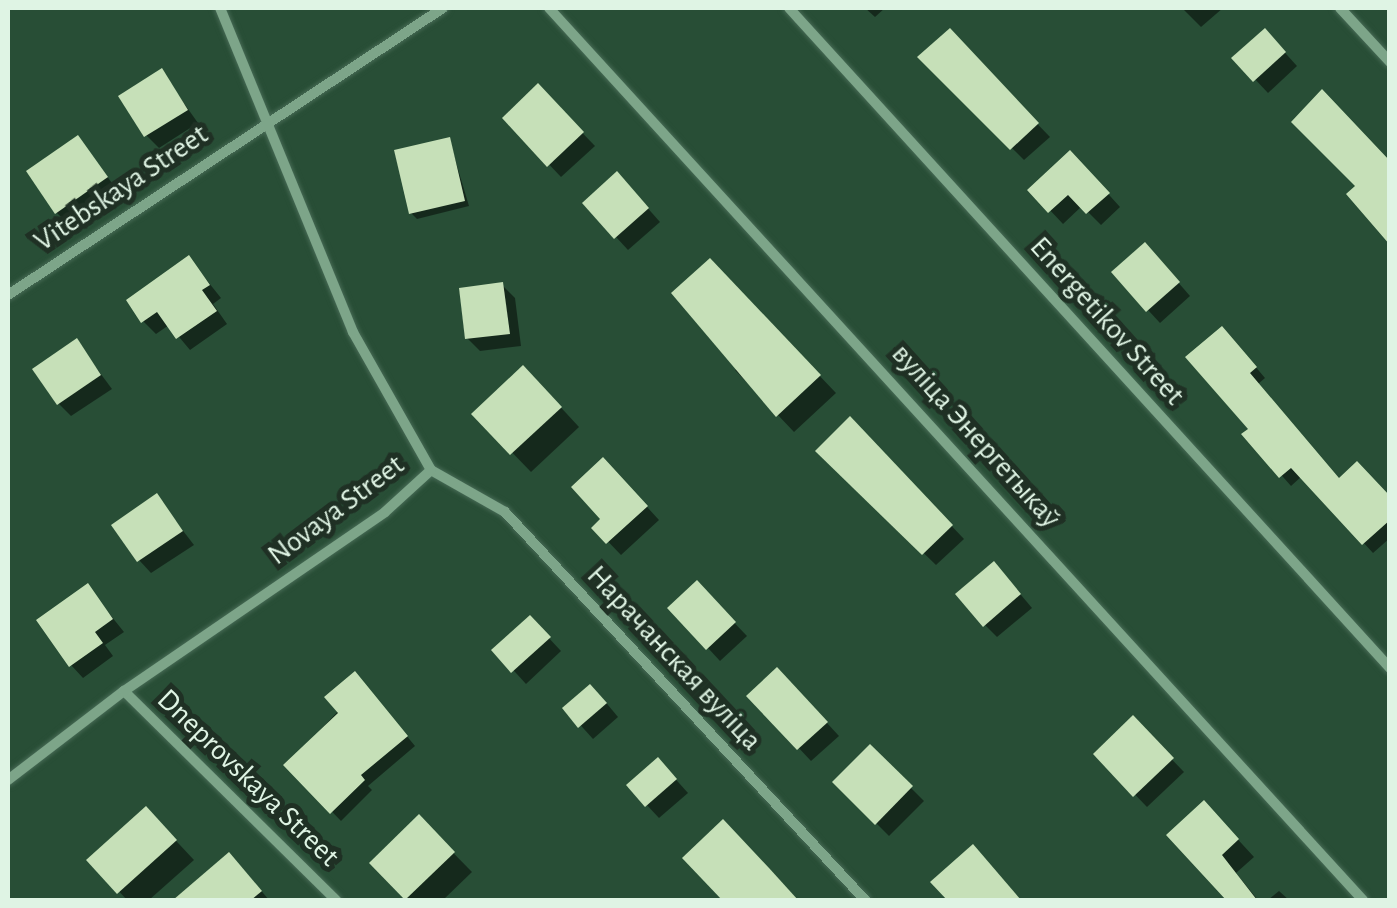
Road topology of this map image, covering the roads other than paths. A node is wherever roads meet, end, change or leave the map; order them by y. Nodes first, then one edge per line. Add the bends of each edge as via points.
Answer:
1 (220, 8) edge
2 (443, 8) edge
3 (549, 8) edge
4 (788, 8) edge
5 (1340, 8) edge
6 (1390, 62) edge
7 (264, 122) junction
8 (8, 296) edge
9 (430, 470) junction
10 (1390, 668) edge
11 (124, 691) junction
12 (8, 780) edge
13 (336, 900) edge
14 (865, 900) edge
15 (1363, 900) edge

1 - 7 street, Novaya Street
2 - 7 street, Vitebskaya Street
3 - 15 street, вуліца Энергетыкаў
4 - 10 street, Energetikov Street
5 - 6 street
7 - 8 street, Vitebskaya Street
7 - 9 street, Novaya Street via 353,332
9 - 11 street, Novaya Street via 385,512
9 - 14 street, Нарачанская вуліца via 505,512
11 - 12 street, Novaya Street
11 - 13 street, Dneprovskaya Street

